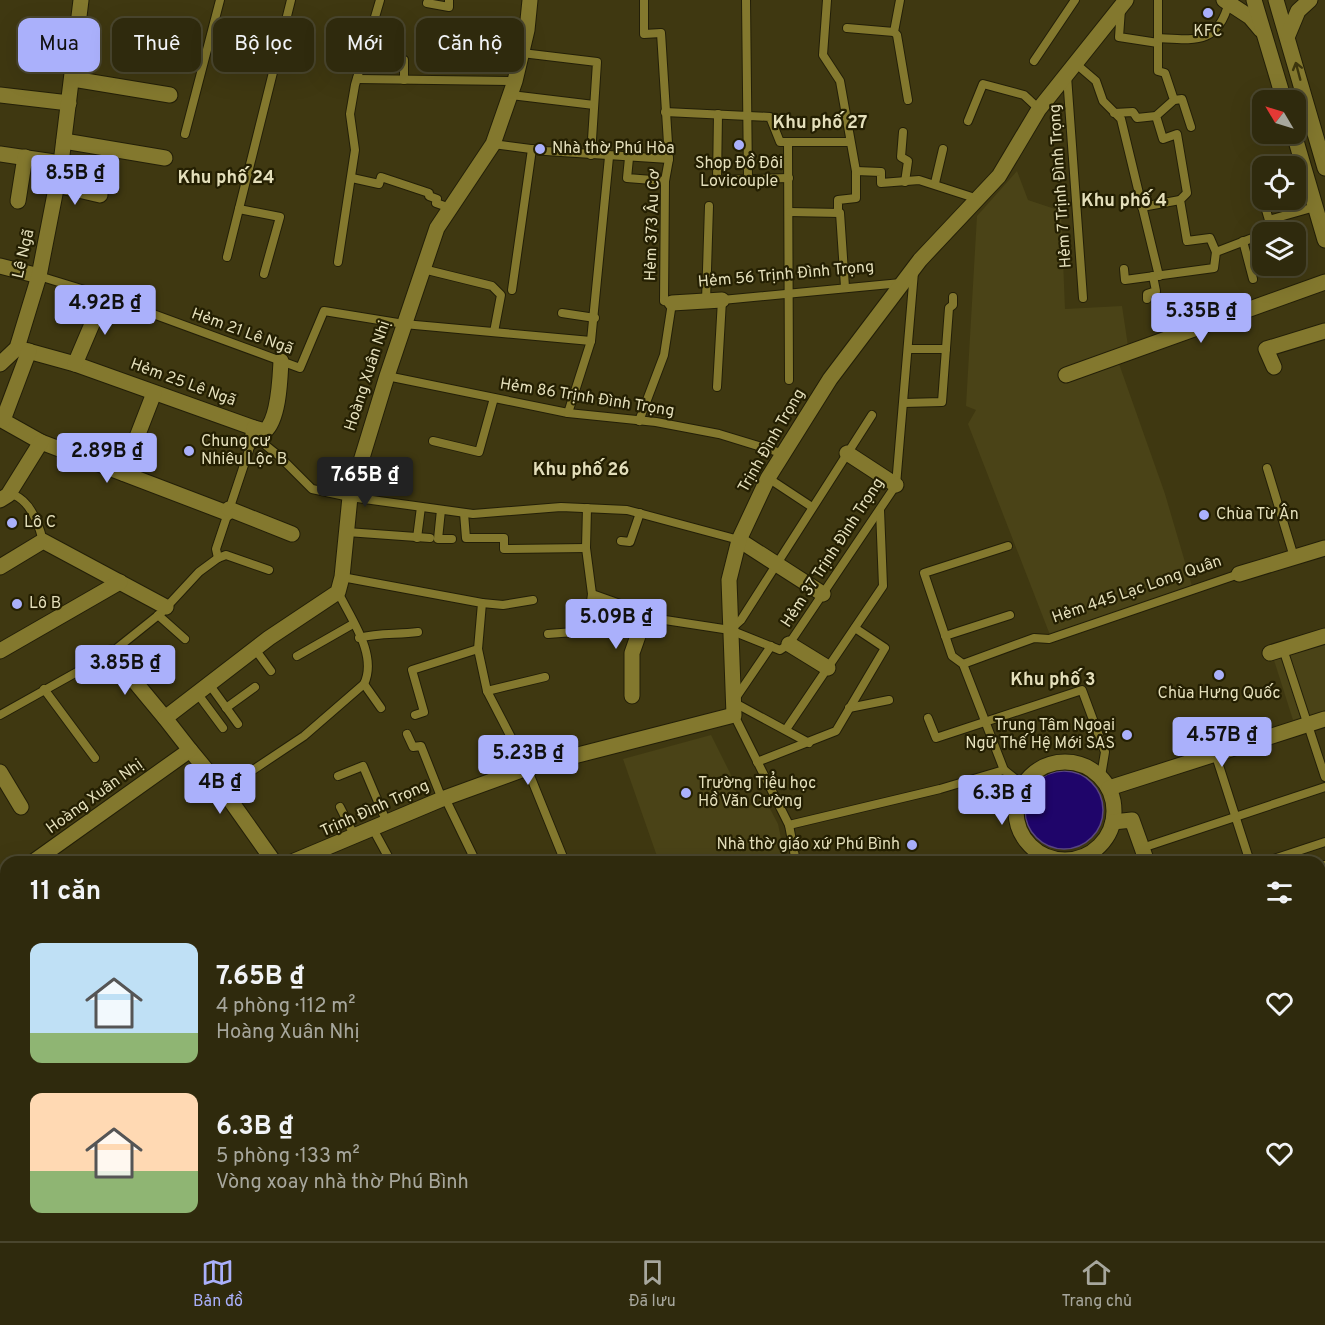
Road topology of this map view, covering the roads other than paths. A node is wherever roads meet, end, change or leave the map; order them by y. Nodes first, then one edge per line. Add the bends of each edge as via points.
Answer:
1 (81, 0) edge
2 (220, 0) edge
3 (291, 0) edge
4 (380, 0) edge
5 (449, 0) edge
6 (530, 0) edge
7 (644, 0) edge
8 (746, 0) edge
9 (826, 0) edge
10 (900, 0) edge
11 (1075, 0) edge
12 (1158, 0) edge
13 (1254, 0) edge
14 (1276, 0) edge
15 (1310, 0) edge
16 (1226, 1) edge
17 (427, 3) dead end
18 (1124, 3) edge
19 (375, 18) edge
20 (847, 28) dead end
21 (894, 32) junction
22 (1265, 35) junction
23 (1288, 35) junction
24 (524, 40) edge
25 (1158, 40) junction
26 (524, 47) edge
27 (1034, 61) dead end
28 (1071, 67) junction
29 (359, 72) edge
30 (404, 72) edge
31 (517, 72) edge
32 (73, 79) junction
33 (357, 79) junction
34 (404, 80) junction
35 (513, 88) junction
36 (1281, 90) edge
37 (0, 95) edge
38 (170, 95) dead end
39 (908, 100) dead end
40 (1174, 100) junction
41 (69, 103) junction
42 (594, 105) junction
43 (1039, 109) junction
44 (665, 112) junction
45 (1114, 113) junction
46 (718, 114) junction
47 (747, 116) junction
48 (1156, 116) junction
49 (968, 121) dead end
50 (1191, 127) dead end
51 (903, 132) dead end
52 (185, 134) dead end
53 (64, 141) junction
54 (788, 142) junction
55 (849, 142) junction
56 (493, 144) junction
57 (532, 149) junction
58 (943, 149) dead end
59 (0, 154) edge
60 (591, 155) junction
61 (25, 157) junction
62 (609, 157) junction
63 (165, 158) dead end
64 (629, 158) junction
65 (669, 159) junction
66 (61, 163) junction
67 (1325, 168) edge
68 (856, 171) junction
69 (352, 178) junction
70 (789, 178) junction
71 (748, 179) junction
72 (665, 180) junction
73 (905, 182) junction
74 (935, 183) junction
75 (57, 185) junction
76 (1306, 190) edge
77 (100, 195) dead end
78 (979, 199) junction
79 (1180, 200) junction
80 (18, 201) dead end
81 (709, 206) dead end
82 (1142, 207) junction
83 (1315, 207) junction
84 (450, 208) junction
85 (239, 209) junction
86 (1268, 210) edge
87 (790, 212) junction
88 (838, 213) junction
89 (1269, 220) joint
90 (1252, 238) edge
91 (1325, 240) edge
92 (1243, 242) junction
93 (1216, 252) junction
94 (227, 257) dead end
95 (338, 262) dead end
96 (0, 266) edge
97 (915, 267) junction
98 (423, 269) junction
99 (1124, 269) dead end
100 (264, 274) dead end
101 (39, 276) junction
102 (1156, 276) junction
103 (1253, 279) dead end
104 (1325, 282) edge
105 (902, 283) junction
106 (844, 287) junction
107 (512, 290) dead end
108 (790, 294) junction
109 (104, 296) junction
110 (953, 297) dead end
111 (1083, 298) dead end
112 (1147, 299) dead end
113 (722, 300) junction
114 (706, 301) junction
115 (672, 303) junction
116 (562, 314) dead end
117 (595, 318) junction
118 (404, 324) junction
119 (1325, 331) edge
120 (494, 332) junction
121 (591, 341) junction
122 (909, 349) junction
123 (23, 350) junction
124 (946, 350) junction
125 (281, 361) junction
126 (0, 364) edge
127 (75, 364) junction
128 (1274, 367) dead end
129 (1066, 375) dead end
130 (387, 376) junction
131 (789, 380) dead end
132 (717, 387) dead end
133 (154, 393) junction
134 (494, 398) junction
135 (904, 403) junction
136 (568, 413) junction
137 (872, 415) dead end
138 (2, 419) edge
139 (639, 421) junction
140 (253, 434) junction
141 (433, 441) dead end
142 (41, 442) junction
143 (782, 453) junction
144 (847, 453) junction
145 (1267, 468) dead end
146 (123, 473) junction
147 (768, 478) junction
148 (896, 485) junction
149 (3, 496) edge
150 (350, 497) junction
151 (421, 507) junction
152 (813, 507) junction
153 (587, 508) junction
154 (441, 510) junction
155 (880, 510) junction
156 (228, 511) junction
157 (464, 513) junction
158 (640, 513) junction
159 (346, 532) junction
160 (292, 534) dead end
161 (417, 538) junction
162 (430, 538) dead end
163 (452, 539) dead end
164 (739, 540) junction
165 (43, 541) junction
166 (621, 541) dead end
167 (1008, 546) dead end
168 (586, 548) junction
169 (1325, 548) edge
170 (1294, 557) junction
171 (218, 558) junction
172 (776, 564) junction
173 (0, 567) edge
174 (269, 570) dead end
175 (1239, 574) joint
176 (120, 582) junction
177 (340, 585) junction
178 (592, 594) junction
179 (823, 594) junction
180 (533, 600) dead end
181 (483, 603) junction
182 (162, 611) junction
183 (646, 613) junction
184 (1010, 615) dead end
185 (353, 624) junction
186 (855, 628) junction
187 (730, 630) junction
188 (418, 632) dead end
189 (548, 634) dead end
190 (945, 636) junction
191 (1325, 636) edge
192 (360, 638) junction
193 (185, 639) dead end
194 (789, 644) junction
195 (771, 646) junction
196 (255, 649) junction
197 (478, 650) junction
198 (0, 651) edge
199 (1277, 651) joint
200 (111, 653) junction
201 (297, 656) dead end
202 (963, 664) junction
203 (828, 668) junction
204 (271, 671) dead end
205 (545, 677) dead end
206 (363, 684) junction
207 (255, 687) dead end
208 (203, 688) junction
209 (44, 689) junction
210 (487, 691) junction
211 (632, 696) dead end
212 (889, 700) dead end
213 (226, 708) junction
214 (381, 708) dead end
215 (734, 708) junction
216 (849, 708) junction
217 (0, 715) edge
218 (415, 715) dead end
219 (165, 718) junction
220 (928, 718) dead end
221 (1325, 719) edge
222 (987, 720) junction
223 (238, 724) dead end
224 (1307, 725) junction
225 (223, 728) dead end
226 (787, 729) junction
227 (407, 734) dead end
228 (809, 742) junction
229 (190, 750) junction
230 (1215, 753) junction
231 (95, 758) dead end
232 (757, 762) junction
233 (527, 768) junction
234 (1004, 770) junction
235 (0, 772) edge
236 (338, 776) dead end
237 (1325, 777) edge
238 (1105, 782) junction
239 (1023, 785) junction
240 (1325, 787) edge
241 (223, 790) junction
242 (443, 798) junction
243 (21, 807) dead end
244 (340, 807) dead end
245 (1236, 816) junction
246 (1113, 822) junction
247 (789, 825) junction
248 (380, 826) junction
249 (355, 837) junction
250 (1325, 842) edge
251 (1144, 855) edge
252 (41, 856) edge
253 (270, 856) edge
254 (311, 856) edge
255 (389, 856) edge
256 (473, 856) edge
257 (563, 856) edge
258 (795, 856) edge
259 (1047, 856) edge
260 (1081, 856) edge
261 (1248, 856) edge
262 (1283, 856) edge

1 - 32 street, Lê Ngã
2 - 52 lane
3 - 85 lane
4 - 19 lane
5 - 17 lane via 449,7
6 - 24 street, Hoàng Xuân Nhị
7 - 44 lane, Hẻm 373 Âu Cơ via 644,34 661,33
8 - 47 lane
9 - 55 lane via 823,55 840,81
10 - 21 lane
11 - 27 lane
12 - 25 lane
13 - 22 street
14 - 23 street
15 - 23 street via 1298,11
16 - 22 street
16 - 25 lane via 1225,17 1209,36
18 - 25 lane via 1119,37
18 - 28 street, Trịnh Đình Trọng
20 - 21 lane
21 - 39 lane
22 - 36 street
67 -> 23 street
25 - 40 lane via 1158,71 1165,73
26 - 42 lane via 597,62
28 - 43 street, Trịnh Đình Trọng
28 - 45 lane via 1096,81 1103,101
28 - 111 lane, Hẻm 7 Trịnh Đình Trọng
29 - 33 lane
30 - 34 lane
31 - 35 street, Hoàng Xuân Nhị
32 - 38 street
32 - 41 street, Lê Ngã
33 - 34 lane
33 - 69 lane via 350,114 355,150
34 - 35 lane
35 - 42 lane
35 - 56 street, Hoàng Xuân Nhị
37 - 41 street
40 - 48 lane
40 - 50 lane via 1182,99
41 - 53 street, Lê Ngã
42 - 60 lane
43 - 49 lane via 1024,95 982,84
43 - 78 street, Trịnh Đình Trọng via 999,176
44 - 46 lane
44 - 65 lane, Hẻm 373 Âu Cơ
45 - 48 lane via 1133,112 1137,118
45 - 82 lane via 1121,119
46 - 47 lane
46 - 71 lane via 717,180
47 - 54 lane via 770,117 780,142
47 - 71 lane
48 - 79 lane via 1163,139 1177,134 1186,193
51 - 73 lane via 901,157 908,161
53 - 63 street
53 - 66 street, Lê Ngã
54 - 55 lane
54 - 70 lane
55 - 68 lane
56 - 57 lane
56 - 84 street, Hoàng Xuân Nhị
57 - 60 lane
57 - 107 lane
58 - 74 lane
59 - 61 street
60 - 62 lane
61 - 66 street
61 - 80 street
62 - 64 lane
62 - 117 lane
64 - 65 lane
64 - 72 lane via 627,178
65 - 72 lane, Hẻm 373 Âu Cơ
66 - 75 street, Lê Ngã
68 - 73 lane via 880,172 881,183
68 - 88 lane via 856,198 838,200
69 - 84 lane via 379,184 381,177 429,193 437,199 436,203
69 - 95 lane
70 - 71 lane
70 - 87 lane
72 - 115 lane, Hẻm 373 Âu Cơ via 664,302
73 - 74 lane
74 - 78 lane
75 - 77 street
75 - 101 street, Lê Ngã
76 - 83 street
78 - 97 street, Trịnh Đình Trọng
79 - 82 lane
79 - 93 lane via 1187,241 1210,238
81 - 114 lane
82 - 102 lane
83 - 89 lane
83 - 91 street
84 - 98 street, Hoàng Xuân Nhị via 437,228
85 - 94 lane
85 - 100 lane via 280,217
86 - 89 lane
87 - 88 lane
87 - 108 lane
88 - 106 lane
90 - 92 lane
92 - 93 lane
92 - 103 lane
93 - 102 lane via 1214,268
96 - 101 street
97 - 105 street, Trịnh Đình Trọng
97 - 122 lane, Hẻm 37 Trịnh Đình Trọng
98 - 118 street, Hoàng Xuân Nhị
98 - 120 lane via 492,286 501,295
99 - 102 lane via 1125,280
101 - 109 lane, Hẻm 21 Lê Ngã
101 - 123 street, Lê Ngã
102 - 112 lane via 1156,291 1147,294
104 - 129 street
105 - 106 lane, Hẻm 56 Trịnh Đình Trọng
105 - 143 street, Trịnh Đình Trọng
106 - 108 lane, Hẻm 56 Trịnh Đình Trọng
108 - 113 lane, Hẻm 56 Trịnh Đình Trọng
108 - 131 lane
109 - 125 lane, Hẻm 21 Lê Ngã
109 - 127 street
110 - 124 lane
113 - 114 street, Hẻm 56 Trịnh Đình Trọng
113 - 132 lane
114 - 115 street, Hẻm 56 Trịnh Đình Trọng
115 - 139 lane, Hẻm 373 Âu Cơ via 664,355
116 - 117 lane
117 - 121 lane
118 - 120 lane
118 - 125 lane, Hẻm 21 Lê Ngã via 324,310 300,368
118 - 130 street, Hoàng Xuân Nhị
119 - 128 street via 1266,349
120 - 121 lane
121 - 136 lane
122 - 124 lane
122 - 135 lane, Hẻm 37 Trịnh Đình Trọng
123 - 126 street
123 - 127 street, Hẻm 25 Lê Ngã
123 - 138 street, Lê Ngã
124 - 135 lane via 942,402
125 - 140 street via 279,395 270,427
127 - 133 street, Hẻm 25 Lê Ngã
130 - 134 lane, Hẻm 86 Trịnh Đình Trọng
130 - 150 street, Hoàng Xuân Nhị
133 - 140 street, Hẻm 25 Lê Ngã
133 - 146 street
134 - 136 lane, Hẻm 86 Trịnh Đình Trọng
134 - 141 lane via 479,452
135 - 148 lane, Hẻm 37 Trịnh Đình Trọng
136 - 139 lane, Hẻm 86 Trịnh Đình Trọng
137 - 144 lane
138 - 142 street
139 - 143 lane, Hẻm 86 Trịnh Đình Trọng via 719,434
140 - 150 lane via 312,489
140 - 156 lane
142 - 146 street
142 - 149 street
143 - 147 street, Trịnh Đình Trọng
144 - 148 street
144 - 152 lane
145 - 170 lane
146 - 156 street
147 - 152 lane
147 - 164 street, Trịnh Đình Trọng
148 - 155 lane, Hẻm 37 Trịnh Đình Trọng
149 - 165 lane via 14,495 24,502 39,523
150 - 151 lane
150 - 159 street, Hoàng Xuân Nhị
151 - 154 lane
151 - 161 lane
152 - 172 lane
153 - 157 lane
153 - 158 lane
153 - 168 lane
154 - 157 lane
154 - 163 lane via 438,539
155 - 179 lane, Hẻm 37 Trịnh Đình Trọng
155 - 186 lane via 883,586
156 - 160 street
156 - 171 lane via 216,549
157 - 168 lane via 466,538 504,538 504,549
158 - 164 lane
158 - 166 lane via 630,542
159 - 161 lane
159 - 177 street, Hoàng Xuân Nhị
161 - 162 lane
164 - 172 street
164 - 187 street, Trịnh Đình Trọng via 729,580
165 - 173 street
165 - 176 street
167 - 190 lane via 924,573
168 - 178 lane
169 - 170 street, Hẻm 445 Lạc Long Quân
170 - 175 street, Hẻm 445 Lạc Long Quân
171 - 174 lane via 226,555
171 - 182 lane
172 - 179 street
172 - 187 lane via 741,620
175 - 202 lane, Hẻm 445 Lạc Long Quân
176 - 182 street
176 - 198 street
177 - 181 lane
177 - 185 lane
177 - 196 street
178 - 183 lane, Hẻm 37 Trịnh Đình Trọng
178 - 189 lane via 587,631
179 - 194 lane, Hẻm 37 Trịnh Đình Trọng
180 - 181 lane via 503,605
181 - 197 lane
182 - 193 lane
182 - 200 lane
183 - 187 lane, Hẻm 37 Trịnh Đình Trọng via 665,620
183 - 211 street via 632,653
184 - 190 lane
185 - 192 lane
185 - 201 lane
186 - 203 lane
186 - 216 lane via 885,648
187 - 195 lane, Hẻm 37 Trịnh Đình Trọng
187 - 215 street, Trịnh Đình Trọng
188 - 192 lane via 379,633
190 - 202 lane via 952,656
191 - 199 street
192 - 206 lane via 369,659 369,673
194 - 195 lane, Hẻm 37 Trịnh Đình Trọng via 780,650
194 - 203 street
195 - 215 lane
196 - 204 lane
196 - 208 street
197 - 210 lane
197 - 218 lane via 412,669 424,712
199 - 224 lane
200 - 209 lane
200 - 219 street
202 - 222 lane
203 - 226 lane
205 - 210 lane
206 - 214 lane
206 - 241 lane via 304,736
207 - 213 lane
208 - 213 lane
208 - 219 street
208 - 225 lane
209 - 217 lane
209 - 231 lane
210 - 233 lane
212 - 216 lane
213 - 223 lane
215 - 226 lane
215 - 232 lane
215 - 233 street, Trịnh Đình Trọng
216 - 228 lane via 836,731
219 - 229 street
220 - 222 lane via 936,738
221 - 224 street
222 - 234 lane
222 - 238 lane via 1082,690 1105,752
224 - 230 street
224 - 237 lane
226 - 228 lane
227 - 242 lane via 413,747 421,746
228 - 232 lane
229 - 241 street
229 - 252 street, Hoàng Xuân Nhị
230 - 238 street
230 - 245 lane
232 - 247 lane
233 - 242 street, Trịnh Đình Trọng
233 - 257 lane
234 - 239 lane
234 - 247 lane
235 - 243 street
236 - 248 lane via 363,766
238 - 239 street via 1082,764 1060,761 1033,773
238 - 246 street via 1115,810
239 - 259 street via 1016,808 1021,831 1036,850
240 - 245 lane
241 - 253 street
242 - 248 street, Trịnh Đình Trọng
242 - 256 lane
244 - 249 lane
245 - 251 lane
245 - 261 lane
246 - 251 street via 1132,820
246 - 260 street via 1108,835 1093,851
247 - 258 lane
248 - 249 street, Trịnh Đình Trọng
248 - 255 lane
249 - 254 street, Trịnh Đình Trọng
250 - 262 lane

